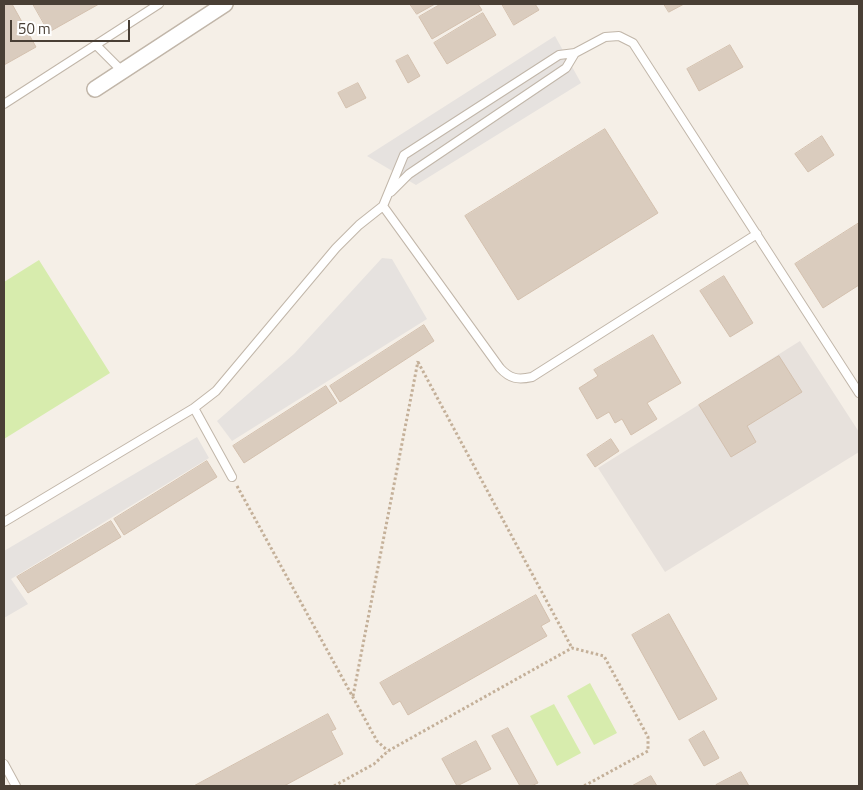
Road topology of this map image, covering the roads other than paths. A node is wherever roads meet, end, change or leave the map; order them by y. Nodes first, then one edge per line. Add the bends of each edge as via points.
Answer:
1 (159, 4) edge
2 (225, 4) edge
3 (96, 45) junction
4 (575, 53) junction
5 (122, 71) junction
6 (95, 89) dead end
7 (4, 104) edge
8 (389, 194) junction
9 (383, 206) junction
10 (757, 234) junction
11 (859, 393) edge
12 (194, 408) junction
13 (232, 477) road end
14 (4, 522) edge
15 (4, 764) edge
16 (16, 786) edge

1 - 3 lane
2 - 5 street
3 - 5 lane
3 - 7 lane
4 - 8 lane via 566,68 408,174
4 - 8 lane via 559,55 404,155
4 - 10 lane via 605,37 619,36 633,43
5 - 6 street
8 - 9 lane
9 - 10 lane via 500,368 507,376 519,380 532,378
9 - 12 lane via 336,248 216,391
10 - 11 lane
12 - 13 lane
12 - 14 lane
15 - 16 lane

